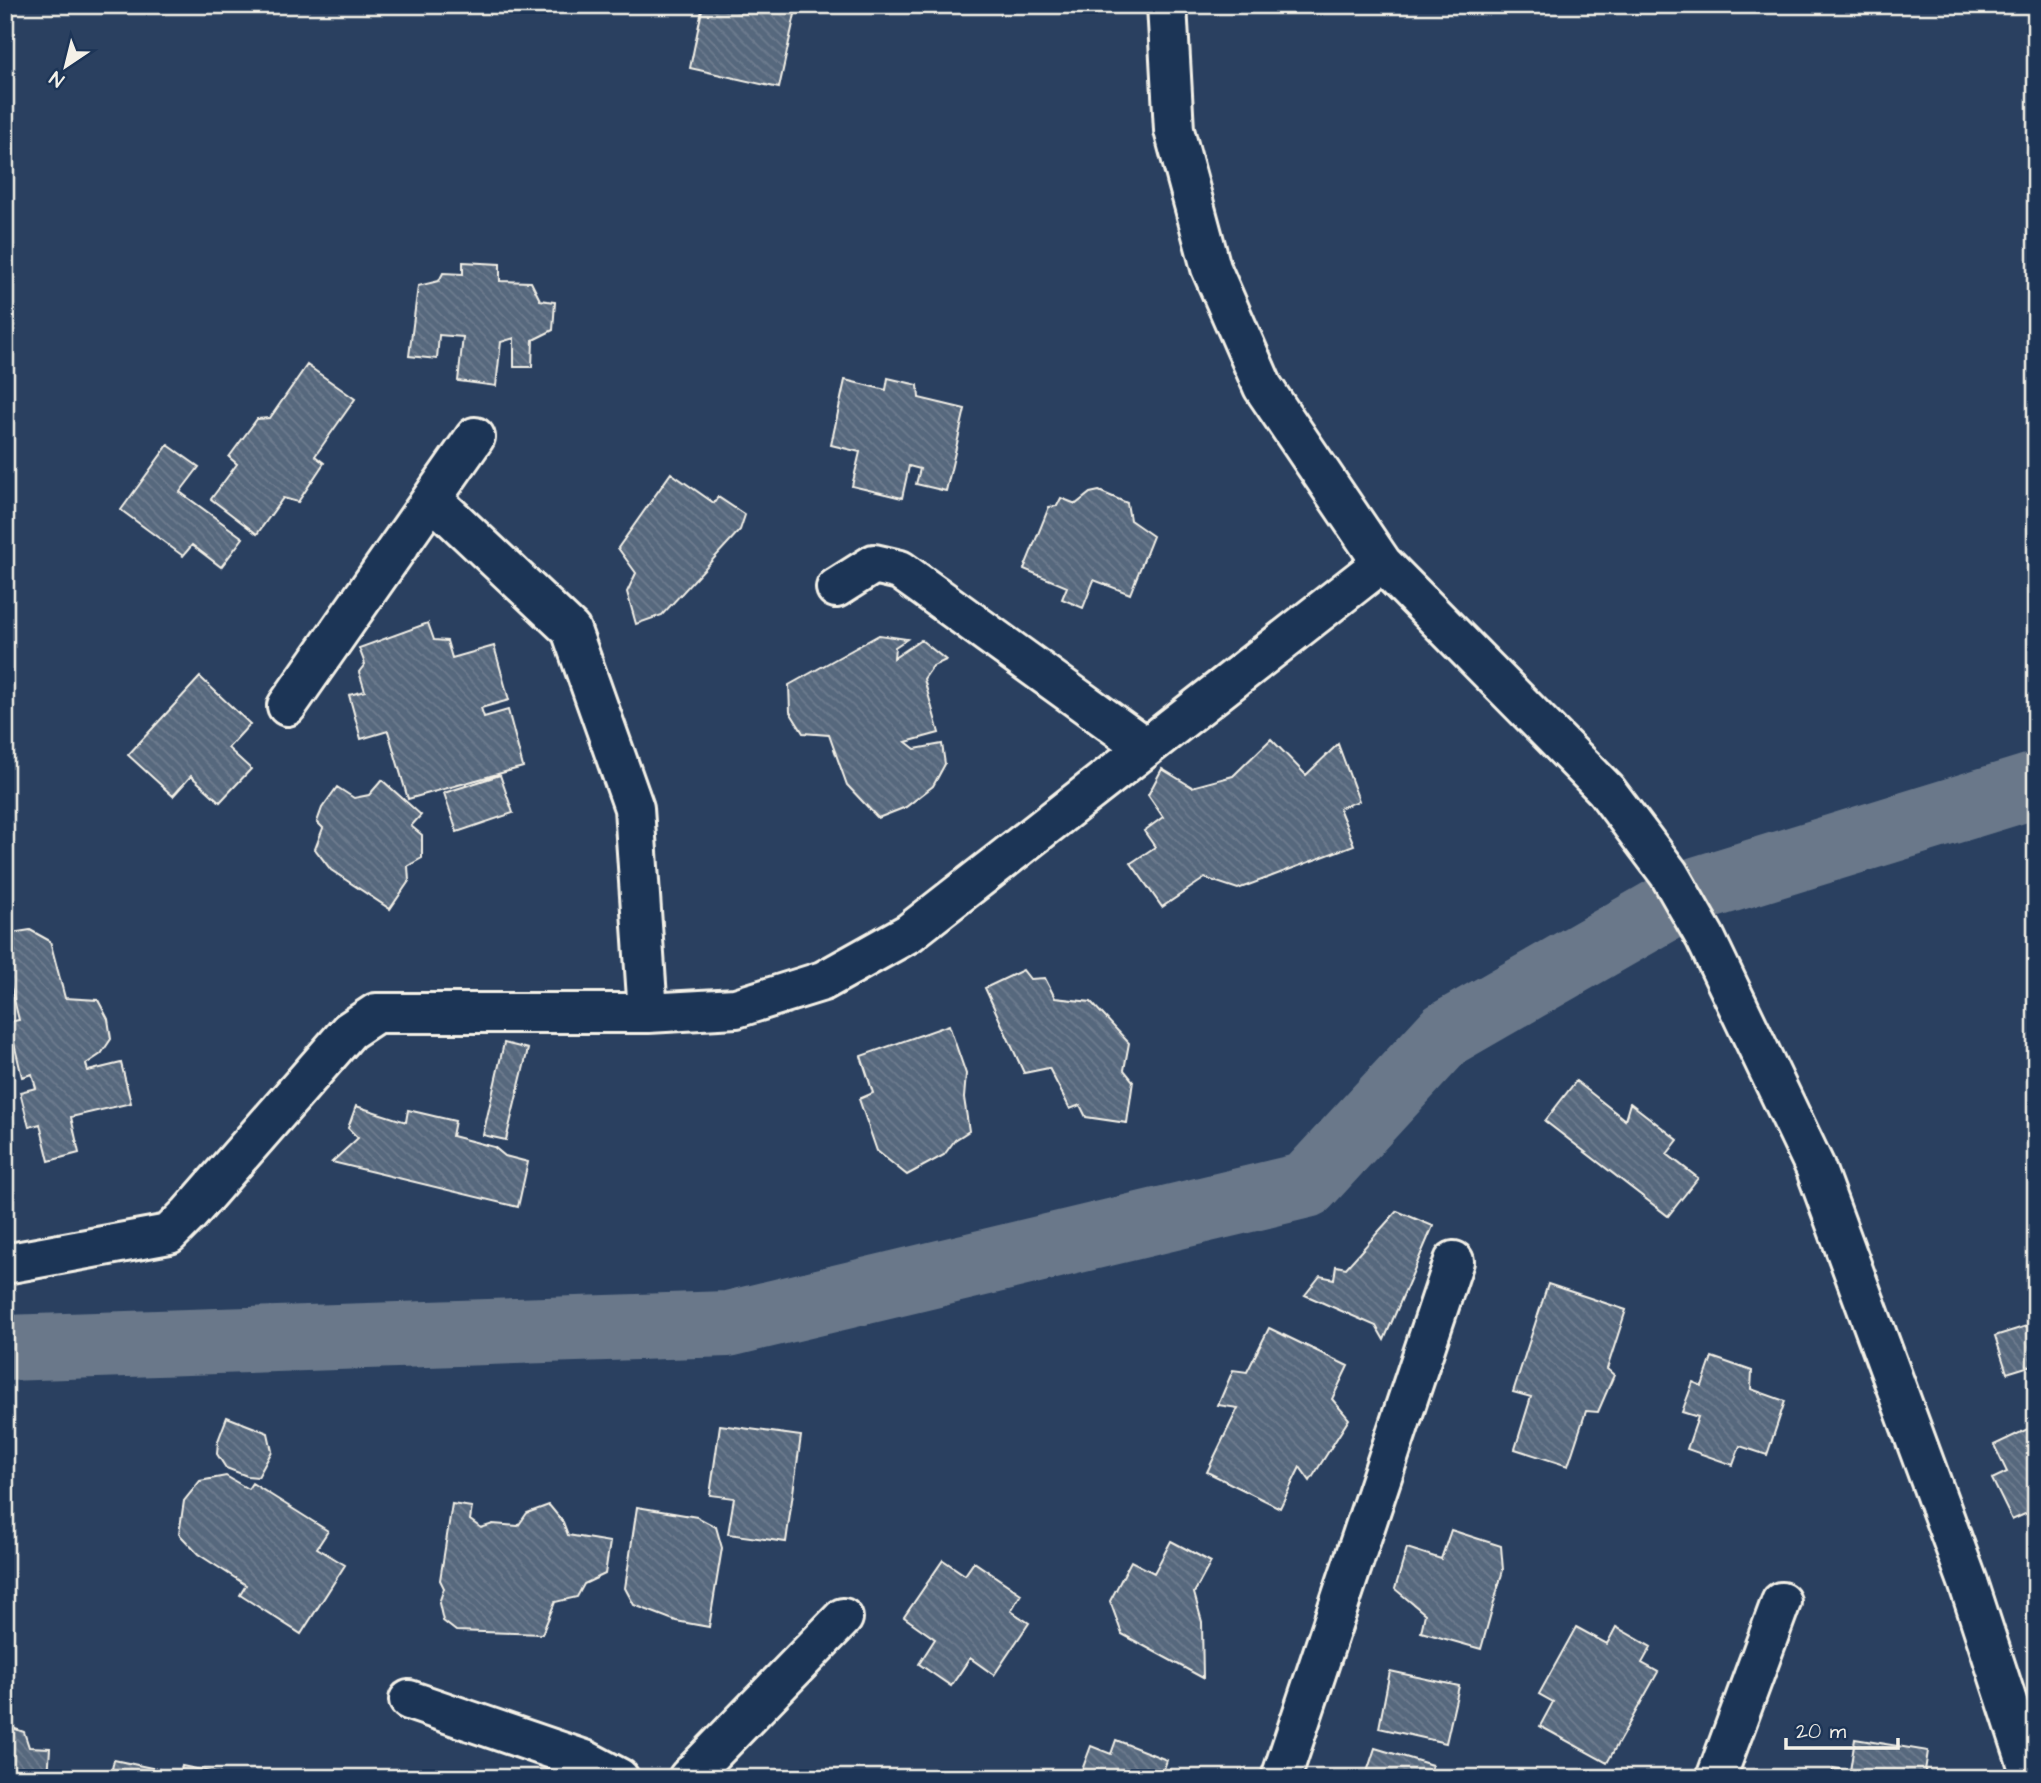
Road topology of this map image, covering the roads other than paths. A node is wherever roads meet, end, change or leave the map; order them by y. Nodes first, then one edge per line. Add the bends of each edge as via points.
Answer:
1 (1167, 5) edge
2 (475, 437) dead end
3 (432, 499) junction
4 (1382, 563) junction
5 (836, 587) dead end
6 (287, 706) dead end
7 (1145, 747) junction
8 (648, 1013) junction
9 (1454, 1261) dead end
10 (5, 1264) edge
11 (1781, 1602) dead end
12 (844, 1618) dead end
13 (409, 1700) dead end
14 (619, 1778) edge
15 (688, 1778) edge
16 (1281, 1778) edge
17 (1716, 1778) edge
18 (2032, 1778) edge

1 - 4 street via 1174,130 1211,268 1263,387
2 - 3 street
3 - 6 street
3 - 8 street via 571,631 634,808
4 - 7 street
4 - 18 street via 1606,790 1669,874 1705,937 1815,1167 1968,1582
5 - 7 street via 874,564 900,570
7 - 8 street via 909,933 823,981 736,1008
8 - 10 street via 376,1013 349,1031 169,1234
9 - 16 street
11 - 17 street
12 - 15 street
13 - 14 street via 585,1760

